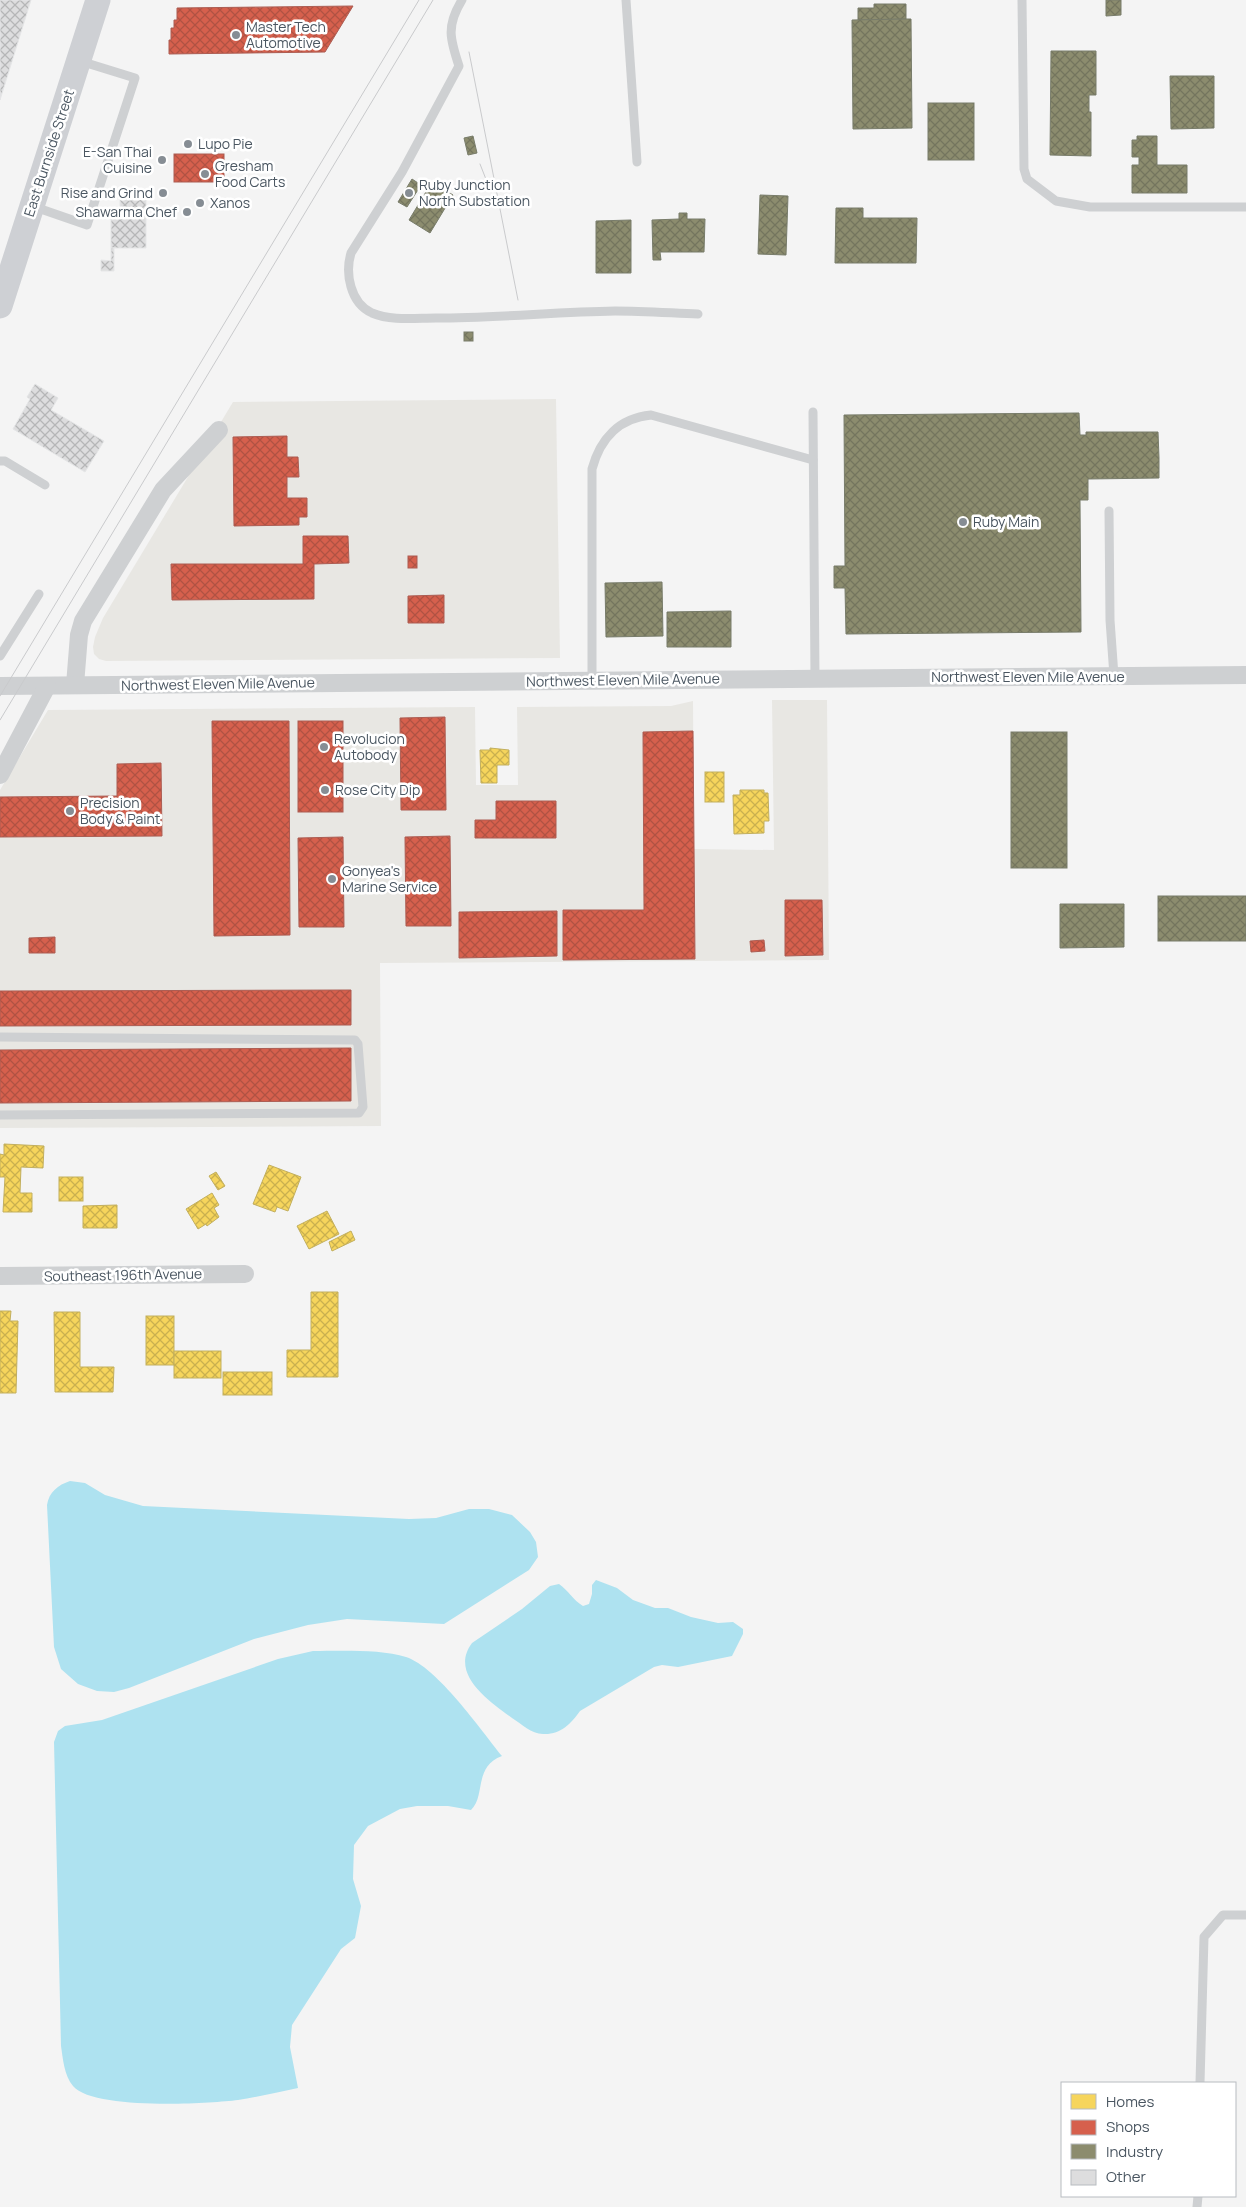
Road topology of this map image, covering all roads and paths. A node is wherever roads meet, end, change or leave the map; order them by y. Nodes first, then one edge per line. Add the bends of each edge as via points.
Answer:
1 (98, 0) edge
2 (462, 0) edge
3 (626, 0) edge
4 (1022, 0) edge
5 (78, 61) junction
6 (637, 162) dead end
7 (32, 206) junction
8 (1246, 207) edge
9 (0, 306) edge
10 (698, 314) dead end
11 (813, 412) dead end
12 (219, 430) dead end
13 (813, 460) junction
14 (0, 461) edge
15 (45, 485) dead end
16 (1109, 511) dead end
17 (38, 594) dead end
18 (0, 656) edge
19 (1246, 675) edge
20 (1114, 676) junction
21 (815, 678) junction
22 (592, 681) junction
23 (75, 685) junction
24 (0, 686) edge
25 (47, 686) junction
26 (0, 775) edge
27 (0, 1037) edge
28 (0, 1115) edge
29 (245, 1274) dead end
30 (0, 1276) edge
31 (1246, 1915) edge
32 (1200, 2082) edge

1 - 5 main road, East Burnside Street
2 - 10 lane via 453,16 450,34 459,66 402,172 351,253 348,267 350,282 360,304 370,312 396,318 483,318 616,311
3 - 6 lane
4 - 8 lane via 1024,169 1027,179 1056,201 1090,207
5 - 7 main road, East Burnside Street
5 - 7 lane via 135,78 87,225
7 - 9 main road, East Burnside Street
11 - 13 lane
12 - 23 street via 163,490 83,621
13 - 21 lane
13 - 22 lane via 651,415 638,416 619,424 598,449 592,469
14 - 15 lane
16 - 20 lane
17 - 18 lane
19 - 20 street, Northwest Eleven Mile Avenue
20 - 21 street, Northwest Eleven Mile Avenue
21 - 22 street, Northwest Eleven Mile Avenue
22 - 23 street, Northwest Eleven Mile Avenue
23 - 25 street, Northwest Eleven Mile Avenue
24 - 25 street, Northwest Eleven Mile Avenue
25 - 26 street
27 - 28 lane via 354,1040 358,1044 363,1107 359,1113
29 - 30 street, Southeast 196th Avenue
31 - 32 lane via 1223,1915 1204,1937

